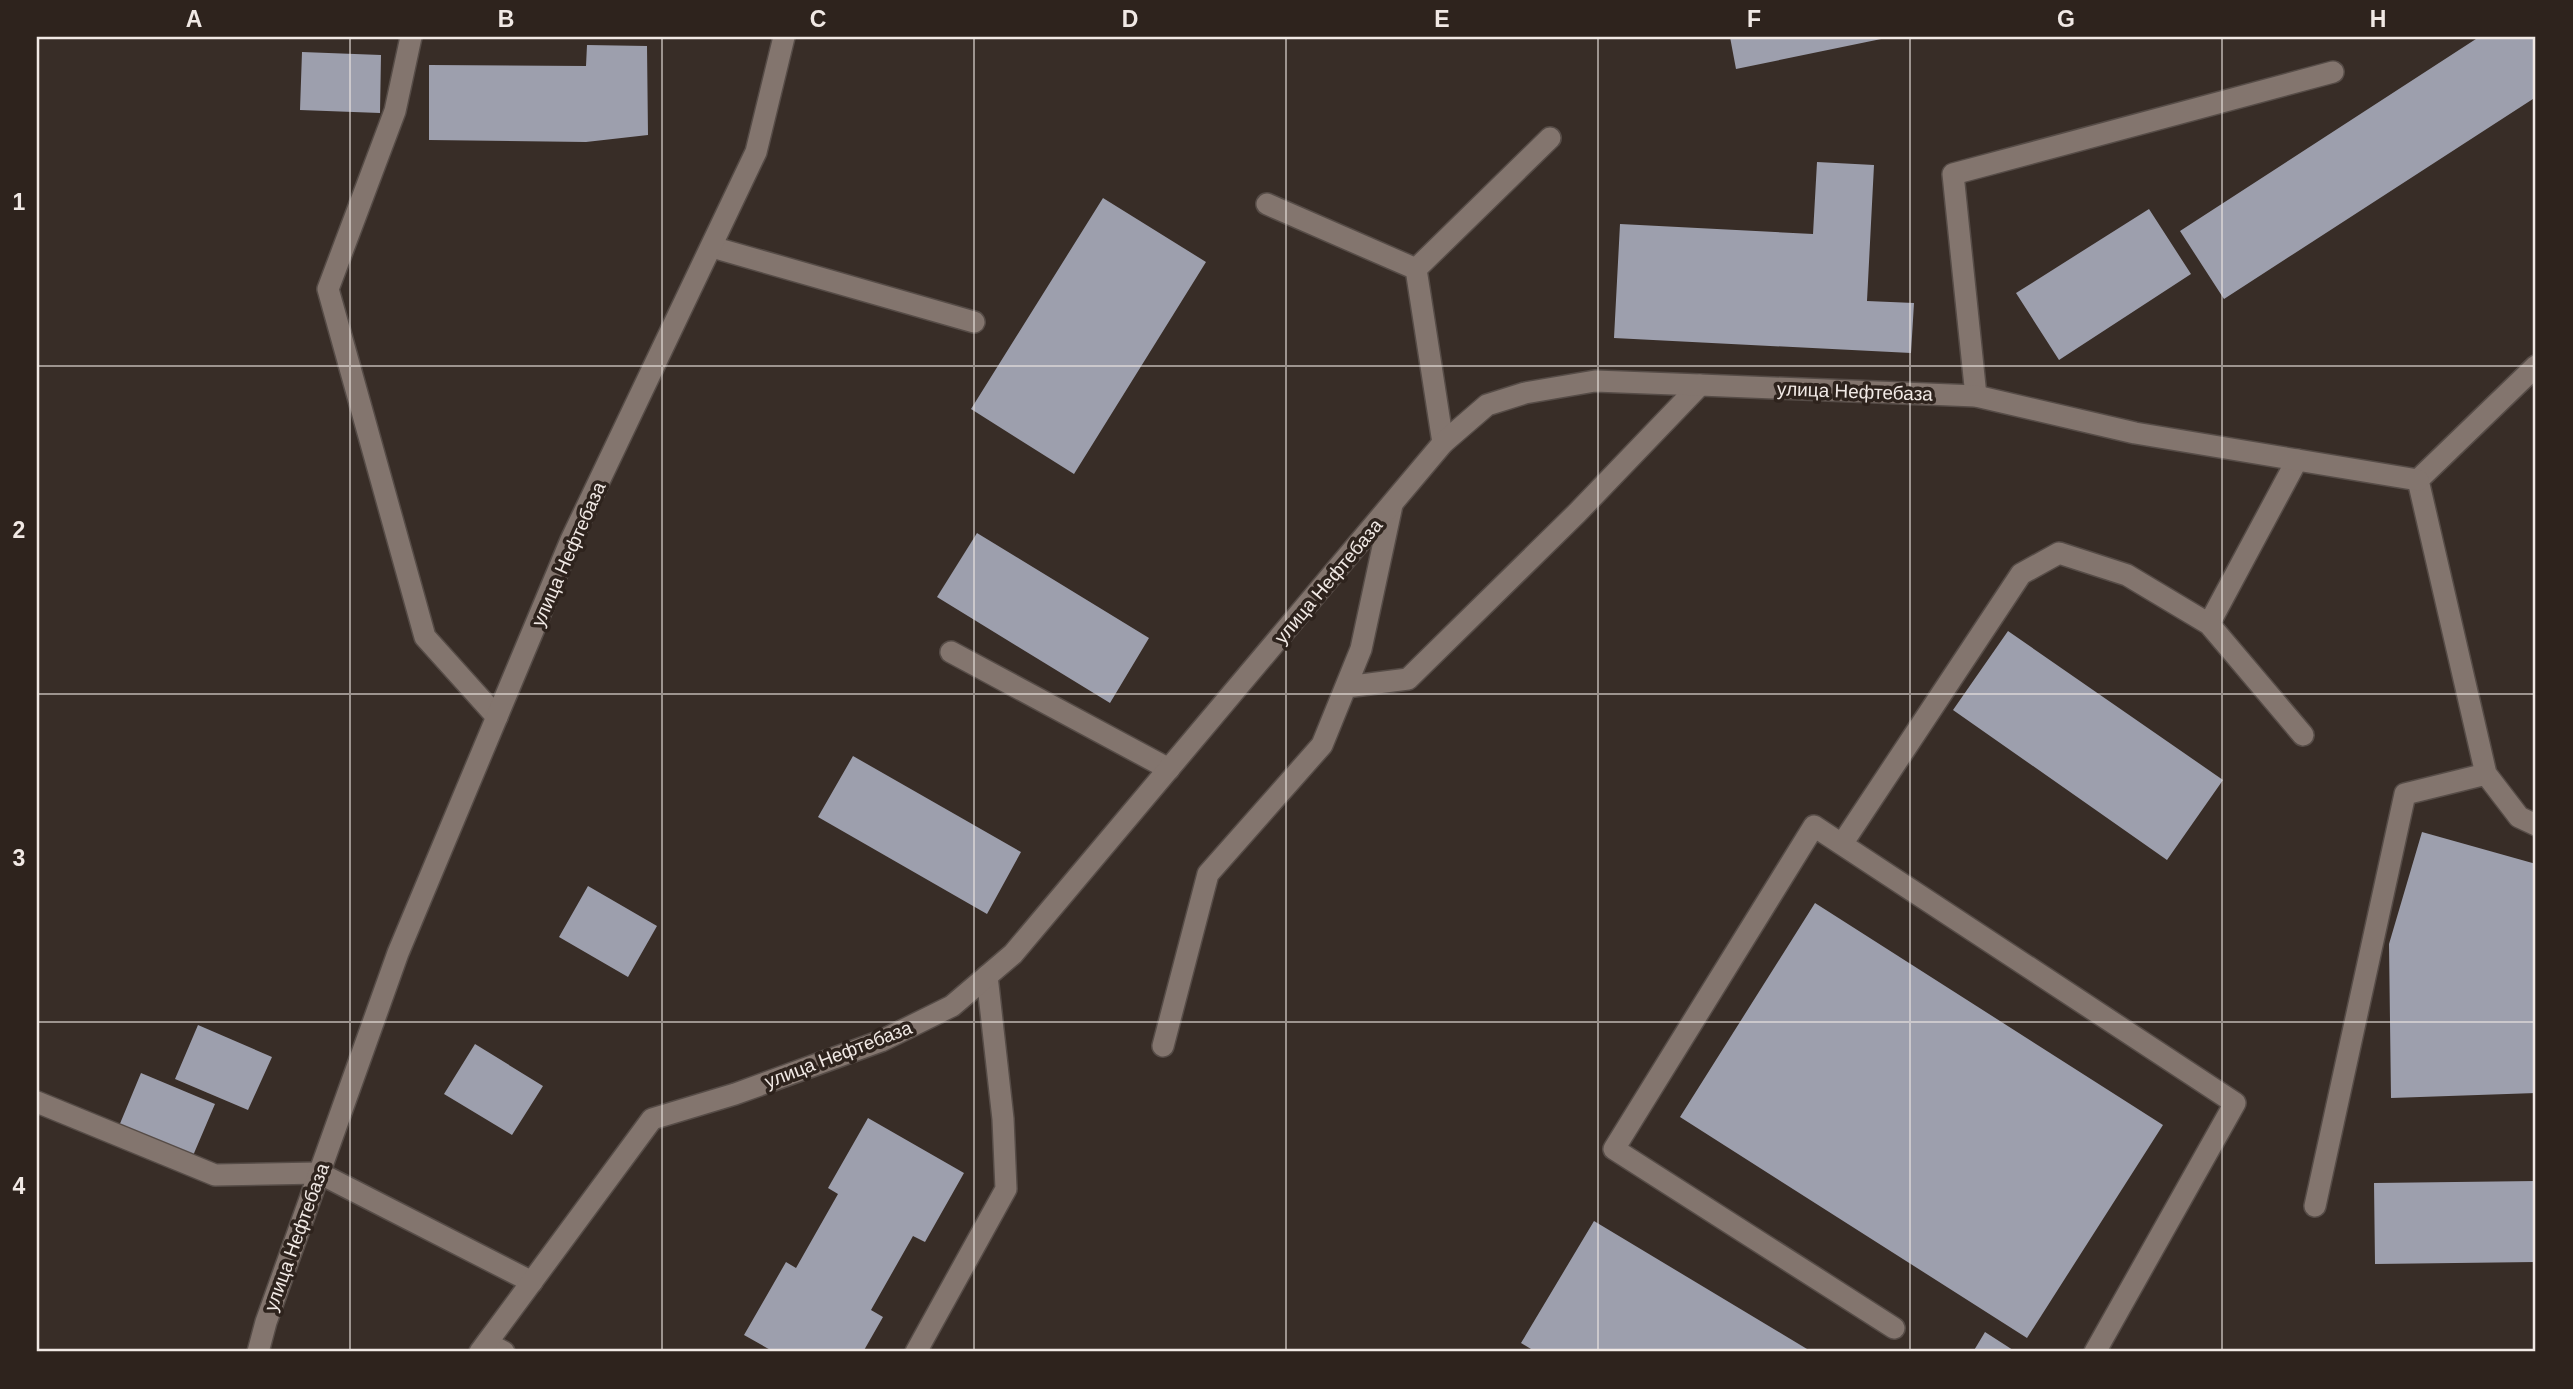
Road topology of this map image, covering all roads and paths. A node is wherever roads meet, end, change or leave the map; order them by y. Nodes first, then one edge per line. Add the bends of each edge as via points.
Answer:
1 (411, 37) edge
2 (784, 37) edge
3 (2333, 72) dead end
4 (1550, 138) dead end
5 (1267, 204) dead end
6 (712, 247) junction
7 (1416, 268) junction
8 (974, 322) dead end
9 (2536, 366) edge
10 (1700, 385) junction
11 (1976, 396) junction
12 (1443, 443) junction
13 (2297, 460) junction
14 (2417, 480) junction
15 (1392, 505) junction
16 (2209, 624) junction
17 (951, 652) dead end
18 (1346, 687) junction
19 (497, 717) junction
20 (2303, 735) dead end
21 (1169, 769) junction
22 (2486, 774) junction
23 (2536, 825) edge
24 (1842, 844) junction
25 (987, 976) junction
26 (1163, 1046) dead end
27 (37, 1102) edge
28 (319, 1173) junction
29 (2315, 1206) dead end
30 (532, 1282) junction
31 (1894, 1328) dead end
32 (491, 1349) edge
33 (258, 1352) edge
34 (916, 1352) edge
35 (2095, 1352) edge

1 - 19 street via 395,111 328,289 425,637
2 - 6 street, улица Нефтебаза via 756,152
3 - 11 street via 1953,174
4 - 7 street
5 - 7 street
6 - 8 street
6 - 19 street, улица Нефтебаза via 571,540
7 - 12 street
9 - 14 street
10 - 11 street, улица Нефтебаза
10 - 12 street, улица Нефтебаза via 1595,381 1525,393 1487,405
10 - 18 street via 1408,679
11 - 13 street, улица Нефтебаза via 2135,433
12 - 15 street, улица Нефтебаза
13 - 14 street, улица Нефтебаза
13 - 16 street
14 - 22 street
15 - 18 street via 1361,649
15 - 21 street, улица Нефтебаза
16 - 20 street
16 - 24 street via 2127,575 2059,552 2021,575
17 - 21 street
18 - 26 street via 1322,745 1208,874
19 - 28 street, улица Нефтебаза via 398,953
21 - 25 street, улица Нефтебаза via 1013,954
22 - 23 street via 2519,817
22 - 29 street via 2405,793
24 - 31 street via 1814,826 1614,1149
24 - 35 street via 2235,1103
25 - 30 street, улица Нефтебаза via 952,1006 881,1041 652,1119
25 - 34 street via 1006,1189
27 - 28 street via 215,1175
28 - 30 street
28 - 33 street, улица Нефтебаза
30 - 32 street, улица Нефтебаза

